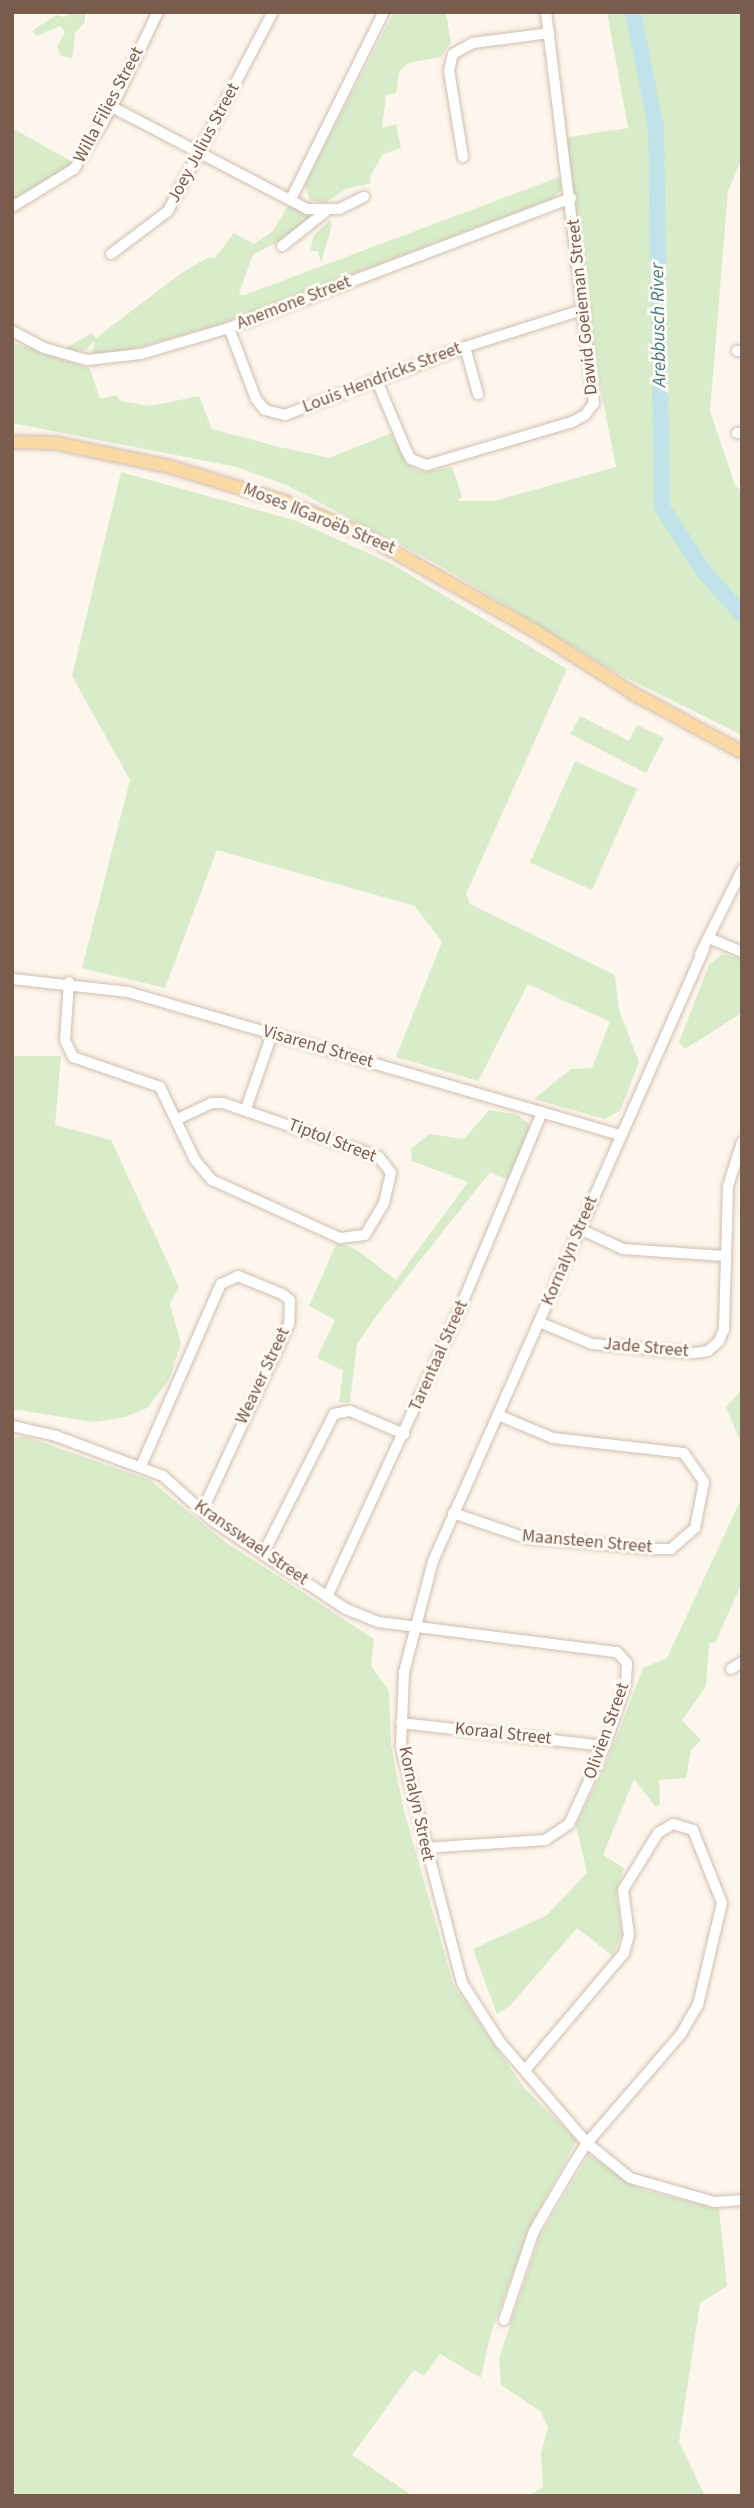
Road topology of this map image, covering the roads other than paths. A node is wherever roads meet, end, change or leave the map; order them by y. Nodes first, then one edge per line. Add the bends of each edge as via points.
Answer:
1 (158, 12) edge
2 (273, 12) edge
3 (384, 12) edge
4 (546, 12) edge
5 (549, 33) junction
6 (112, 107) junction
7 (198, 153) junction
8 (463, 157) dead end
9 (292, 197) junction
10 (364, 197) dead end
11 (571, 198) junction
12 (12, 207) edge
13 (325, 212) junction
14 (282, 246) dead end
15 (111, 254) dead end
16 (585, 309) junction
17 (229, 328) junction
18 (12, 331) edge
19 (465, 347) junction
20 (377, 381) junction
21 (478, 394) dead end
22 (12, 435) edge
23 (34, 441) junction
24 (12, 442) edge
25 (616, 680) junction
26 (742, 743) edge
27 (742, 752) edge
28 (742, 870) edge
29 (709, 938) junction
30 (742, 952) edge
31 (12, 979) edge
32 (69, 982) junction
33 (272, 1034) junction
34 (246, 1109) junction
35 (542, 1112) junction
36 (177, 1119) junction
37 (620, 1135) junction
38 (742, 1142) edge
39 (580, 1229) junction
40 (724, 1256) junction
41 (539, 1322) junction
42 (498, 1415) junction
43 (12, 1426) edge
44 (404, 1434) junction
45 (141, 1466) junction
46 (202, 1511) junction
47 (453, 1513) junction
48 (263, 1555) junction
49 (327, 1597) junction
50 (413, 1628) junction
51 (742, 1662) edge
52 (731, 1669) dead end
53 (401, 1723) junction
54 (605, 1746) junction
55 (424, 1848) junction
56 (525, 2070) junction
57 (587, 2143) junction
58 (742, 2200) edge
59 (504, 2320) dead end

1 - 6 street, Willa Filies Street
2 - 7 street, Joey Julius Street
3 - 9 street
4 - 5 street, Dawid Goeieman Street
5 - 8 street via 473,43 453,54 449,71
5 - 11 street, Dawid Goeieman Street
6 - 7 street
6 - 12 street, Willa Filies Street via 65,178
7 - 9 street
7 - 15 street, Joey Julius Street via 164,216
9 - 13 street via 307,209
10 - 13 street
11 - 16 street, Dawid Goeieman Street
11 - 17 street, Anemone Street
13 - 14 street
16 - 19 street, Louis Hendricks Street
16 - 20 street, Dawid Goeieman Street via 595,398 585,415 572,422 418,464 406,450
17 - 18 street, Anemone Street via 141,354 87,360 44,348
17 - 20 street, Louis Hendricks Street via 256,399 274,414 285,415
19 - 20 street, Louis Hendricks Street
19 - 21 street
22 - 23 main road, Moses ǁGaroëb Street
23 - 24 main road, Moses ǁGaroëb Street
23 - 25 main road, Moses ǁGaroëb Street via 171,467 306,510 402,553
25 - 26 main road, Moses ǁGaroëb Street
25 - 27 main road, Moses ǁGaroëb Street
28 - 29 street, Kornalyn Street
29 - 30 street
29 - 37 street, Kornalyn Street
31 - 32 street, Visarend Street
32 - 33 street, Visarend Street via 128,992
32 - 36 street, Tiptol Street via 65,1040 73,1057 152,1082 165,1094
33 - 34 street
33 - 35 street, Visarend Street
34 - 36 street, Tiptol Street via 212,1103
34 - 36 street, Tiptol Street via 386,1161 389,1186 372,1228 353,1239 340,1238 212,1180 198,1166
35 - 37 street, Visarend Street
35 - 44 street, Tarentaal Street
37 - 39 street, Kornalyn Street
38 - 40 street, Jade Street via 728,1186
39 - 40 street via 623,1249
39 - 41 street, Kornalyn Street
40 - 41 street, Jade Street via 724,1329 708,1351 592,1344
41 - 42 street, Kornalyn Street
42 - 47 street, Kornalyn Street
42 - 47 street, Maansteen Street via 553,1438 684,1452 704,1482 695,1528 671,1549 658,1549 526,1538
43 - 45 street, Kransswael Street
44 - 48 street via 350,1411 334,1414
44 - 49 street, Tarentaal Street
45 - 46 street, Kransswael Street via 163,1476
45 - 46 street, Weaver Street via 221,1284 238,1276 282,1294 290,1300 289,1324
46 - 48 street, Kransswael Street
47 - 50 street, Kornalyn Street
48 - 49 street, Kransswael Street
49 - 50 street, Kransswael Street via 378,1622
50 - 53 street, Kornalyn Street
50 - 54 street, Olivien Street via 617,1652 628,1672
51 - 52 street
53 - 54 street, Koraal Street
53 - 55 street, Kornalyn Street via 405,1770
54 - 55 street, Olivien Street via 573,1819 552,1838
55 - 56 street, Kornalyn Street via 461,1983 500,2042
56 - 57 street, Kornalyn Street
56 - 57 street via 624,1953 629,1935 623,1890 657,1833 673,1824 692,1830 722,1903 698,2005 681,2034
57 - 58 street, Kornalyn Street via 610,2164 645,2185 715,2202
57 - 59 street via 534,2231

